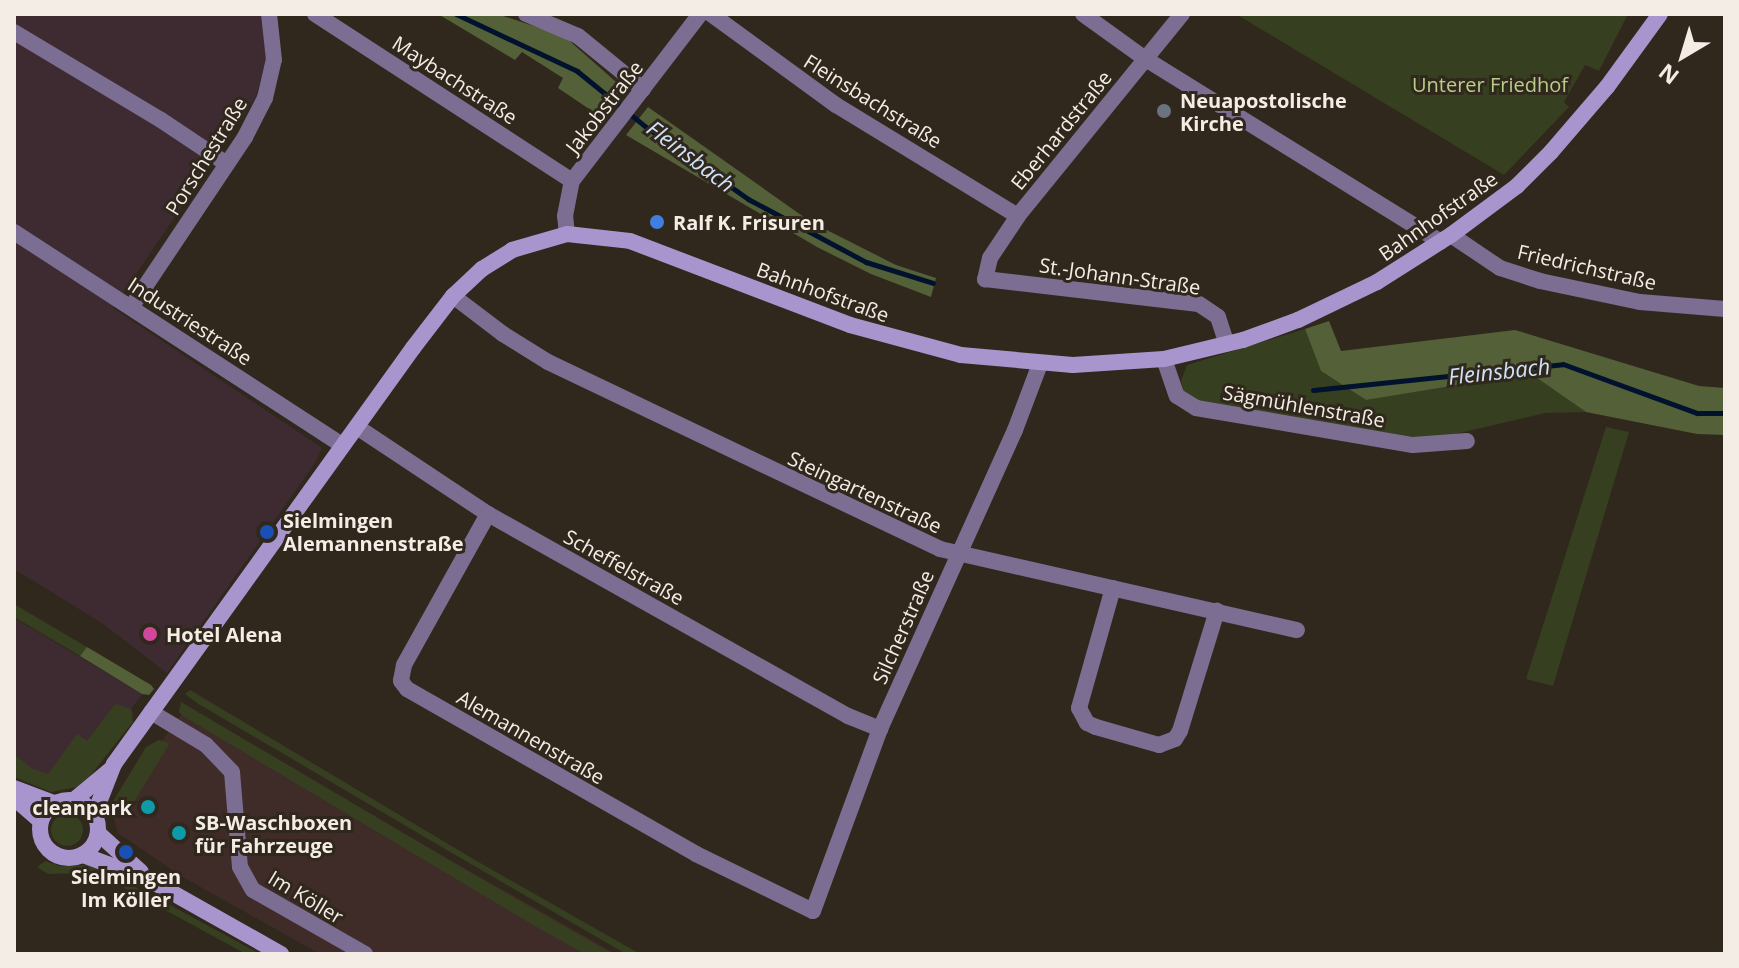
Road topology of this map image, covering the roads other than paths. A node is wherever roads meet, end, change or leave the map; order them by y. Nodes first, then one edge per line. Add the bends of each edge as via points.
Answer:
1 (269, 14) edge
2 (315, 14) edge
3 (526, 14) edge
4 (700, 14) edge
5 (711, 14) edge
6 (1083, 14) edge
7 (1182, 14) edge
8 (1656, 15) edge
9 (14, 32) edge
10 (1144, 58) junction
11 (640, 92) junction
12 (227, 164) junction
13 (572, 181) junction
14 (1018, 216) junction
15 (14, 232) edge
16 (567, 234) junction
17 (1446, 238) junction
18 (985, 279) joint
19 (453, 296) junction
20 (132, 306) junction
21 (1725, 309) edge
22 (1227, 344) junction
23 (1164, 359) junction
24 (1040, 364) junction
25 (357, 427) junction
26 (1467, 441) dead end
27 (343, 446) junction
28 (488, 514) junction
29 (957, 555) junction
30 (1113, 588) junction
31 (1217, 611) junction
32 (1297, 630) dead end
33 (151, 712) junction
34 (880, 729) junction
35 (111, 768) junction
36 (14, 788) edge
37 (14, 798) edge
38 (74, 800) junction
39 (54, 803) junction
40 (94, 815) junction
41 (40, 821) junction
42 (98, 833) junction
43 (83, 855) junction
44 (148, 879) junction
45 (813, 911) joint
46 (281, 954) edge
47 (365, 954) edge

1 - 12 street, Porschestraße via 274,39 271,78 256,117
2 - 13 street, Maybachstraße
3 - 11 street via 578,36
4 - 11 street, Jakobstraße
5 - 14 street, Fleinsbachstraße via 825,98
6 - 10 street, Friedrichstraße
7 - 10 street, Eberhardstraße
8 - 17 street, Bahnhofstraße via 1607,87 1551,152 1517,186
9 - 12 street
10 - 14 street, Eberhardstraße
10 - 17 street, Friedrichstraße
11 - 13 street, Jakobstraße
12 - 20 street, Porschestraße
13 - 16 street, Jakobstraße
14 - 18 street, Eberhardstraße via 990,258
15 - 20 street, Industriestraße
16 - 19 street, Bahnhofstraße via 512,250
16 - 24 street, Bahnhofstraße via 630,241 922,347
17 - 21 street, Friedrichstraße via 1500,268 1540,281 1640,302
17 - 22 street, Bahnhofstraße via 1326,307
18 - 22 street, St.-Johann-Straße via 1199,304 1218,317
19 - 25 street, Bahnhofstraße
19 - 29 street, Steingartenstraße via 548,362
20 - 27 street, Industriestraße
22 - 23 street, Bahnhofstraße
23 - 24 street, Bahnhofstraße
23 - 26 street, Sägmühlenstraße via 1177,396 1196,408 1413,445
24 - 29 street, Silcherstraße
25 - 27 street, Bahnhofstraße
25 - 28 street, Scheffelstraße
27 - 33 street, Bahnhofstraße
28 - 34 street, Scheffelstraße
28 - 45 street, Alemannenstraße via 404,665 401,681 407,689 696,854
29 - 30 street, Steingartenstraße
29 - 34 street, Silcherstraße
30 - 31 street, Steingartenstraße
30 - 31 street via 1079,708 1087,723 1148,743 1168,743 1180,731
31 - 32 street, Steingartenstraße
33 - 35 street, Bahnhofstraße
33 - 47 street, Im Köller via 227,763 235,781 240,867 253,890
34 - 45 street, Silcherstraße
35 - 38 street, Bahnhofstraße
35 - 40 street, Bahnhofstraße
36 - 39 street
37 - 41 street
38 - 39 street
38 - 40 street
39 - 41 street
40 - 42 street
41 - 43 street via 42,842 52,853 67,858
42 - 43 street
42 - 44 street
43 - 44 street
44 - 46 street

